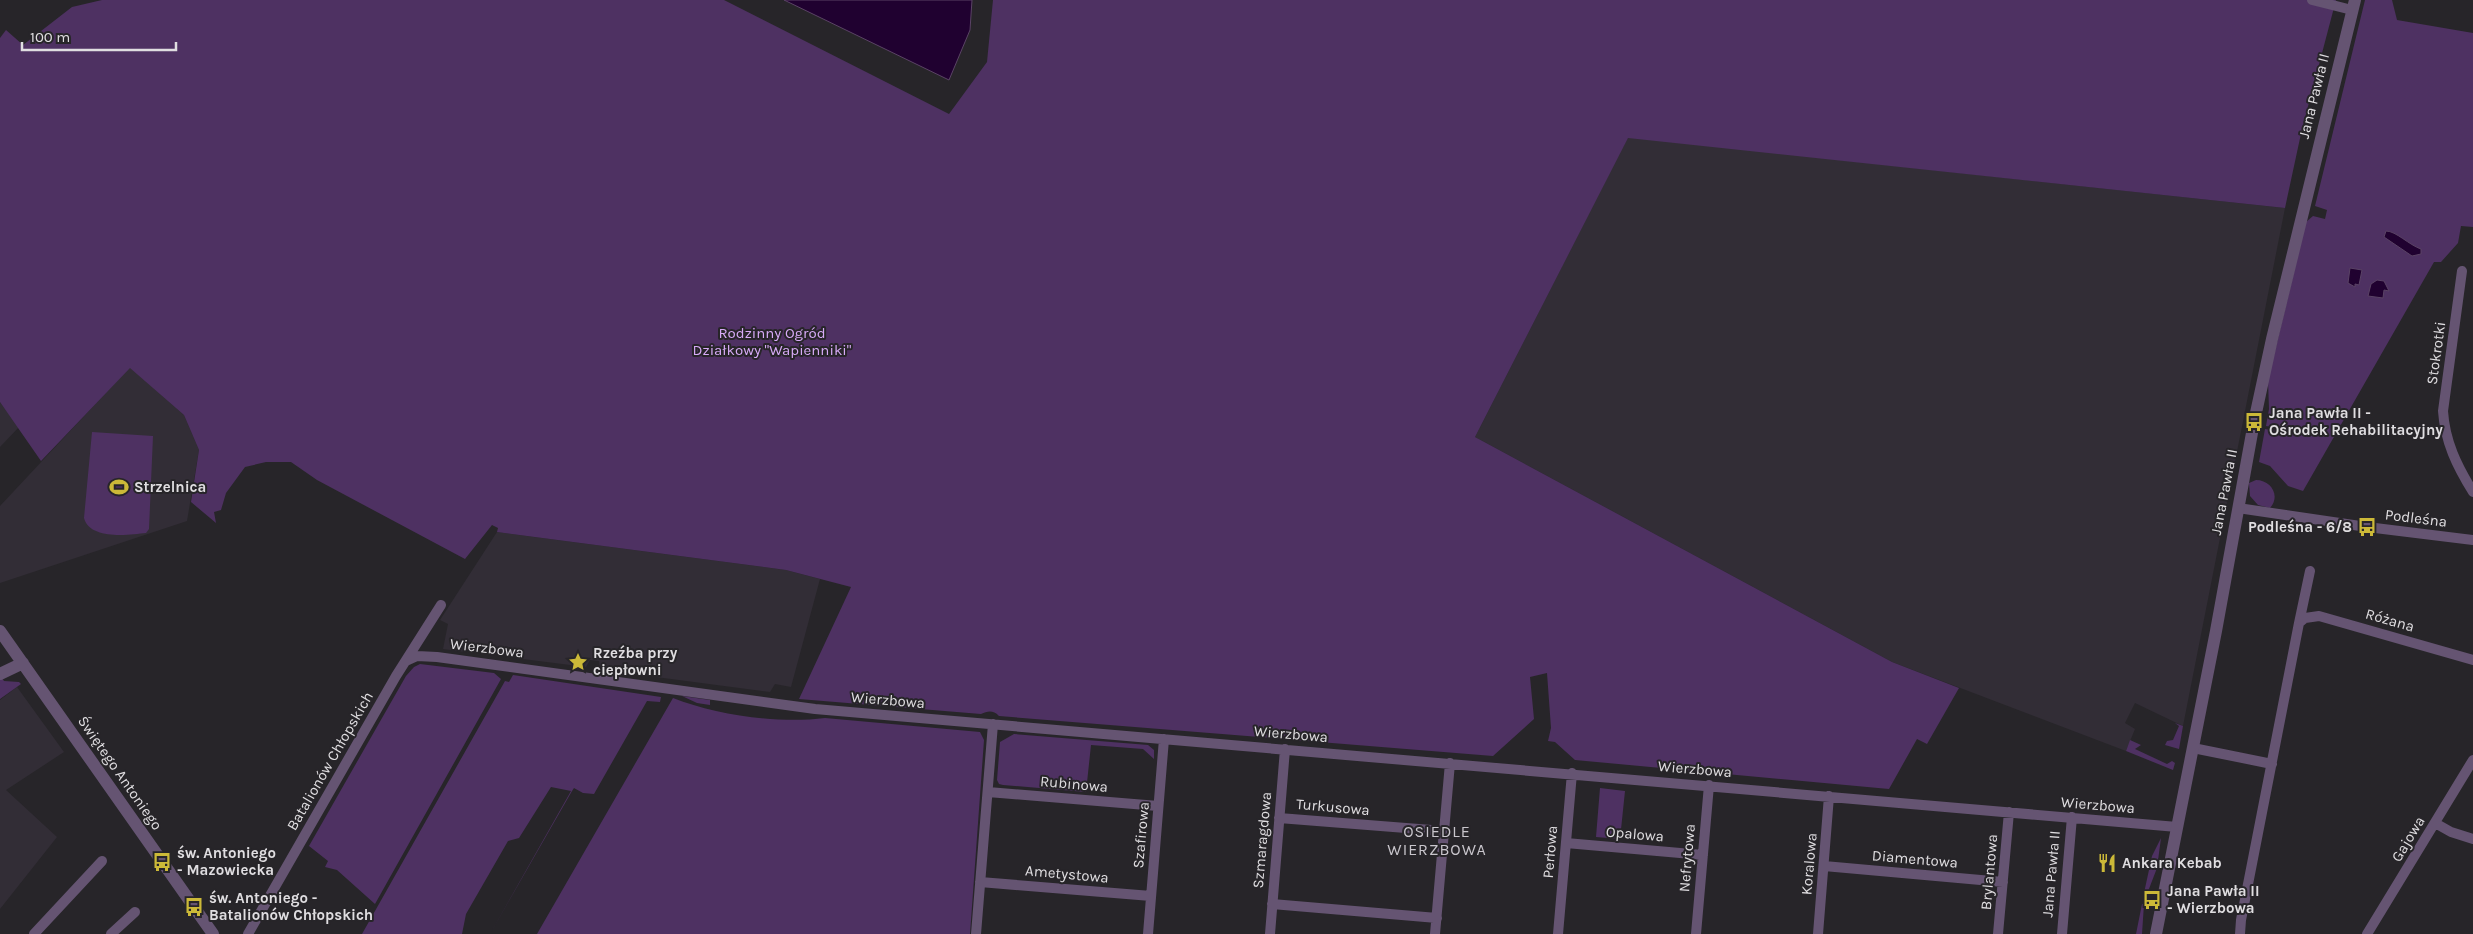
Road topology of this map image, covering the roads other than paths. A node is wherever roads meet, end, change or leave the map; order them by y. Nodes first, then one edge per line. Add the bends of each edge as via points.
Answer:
1 (2312, 0) edge
2 (2353, 5) edge
3 (2462, 271) dead end
4 (2473, 492) edge
5 (2238, 508) junction
6 (2473, 540) edge
7 (2310, 571) dead end
8 (441, 605) dead end
9 (2299, 623) junction
10 (0, 630) edge
11 (20, 659) junction
12 (2473, 660) edge
13 (406, 661) junction
14 (0, 668) edge
15 (0, 674) edge
16 (993, 724) junction
17 (1164, 739) junction
18 (2193, 748) junction
19 (1285, 749) junction
20 (2473, 760) edge
21 (1450, 763) junction
22 (2272, 764) junction
23 (1572, 773) junction
24 (1709, 785) junction
25 (988, 792) junction
26 (1829, 796) junction
27 (1158, 806) junction
28 (2009, 812) junction
29 (2072, 817) junction
30 (1279, 818) junction
31 (2435, 823) junction
32 (2177, 826) junction
33 (1444, 832) junction
34 (2473, 839) edge
35 (1566, 843) junction
36 (1702, 855) junction
37 (102, 861) dead end
38 (1824, 866) junction
39 (980, 882) junction
40 (2003, 882) junction
41 (1151, 896) junction
42 (1272, 904) junction
43 (136, 912) dead end
44 (1437, 918) junction
45 (34, 934) edge
46 (111, 934) edge
47 (213, 934) edge
48 (248, 934) edge
49 (976, 934) edge
50 (1148, 934) edge
51 (1270, 934) edge
52 (1435, 934) edge
53 (1558, 934) edge
54 (1696, 934) edge
55 (1818, 934) edge
56 (1998, 934) edge
57 (2062, 934) edge
58 (2156, 934) edge
59 (2240, 934) edge
60 (2368, 934) edge

1 - 2 street
2 - 5 street, Jana Pawła II via 2272,340
3 - 4 street, Stokrotki via 2443,411 2452,454
5 - 6 street, Podleśna
5 - 18 street, Jana Pawła II
7 - 9 street
8 - 13 street, Batalionów Chłopskich
9 - 12 street, Różana via 2305,618 2319,616
9 - 22 street
10 - 11 street, Świętego Antoniego
11 - 14 street
11 - 15 street
11 - 47 street, Świętego Antoniego
13 - 16 street, Wierzbowa via 417,656 437,657 815,710
13 - 48 street, Batalionów Chłopskich
16 - 17 street, Wierzbowa
16 - 25 street
17 - 19 street, Wierzbowa
17 - 27 street, Szafirowa
18 - 22 street
18 - 32 street, Jana Pawła II
19 - 21 street, Wierzbowa
19 - 30 street, Szmaragdowa
20 - 31 street, Gajowa
21 - 23 street, Wierzbowa
21 - 33 street
22 - 59 street via 2240,920
23 - 24 street, Wierzbowa
23 - 35 street, Perłowa
24 - 26 street, Wierzbowa
24 - 36 street, Nefrytowa
25 - 27 street, Rubinowa
25 - 39 street
26 - 28 street, Wierzbowa
26 - 38 street, Koralowa
27 - 41 street, Szafirowa
28 - 29 street, Wierzbowa
28 - 40 street, Brylantowa
29 - 32 street, Wierzbowa
29 - 57 street, Jana Pawła II
30 - 33 street, Turkusowa
30 - 42 street, Szmaragdowa
31 - 34 street
31 - 60 street, Gajowa
32 - 58 street, Jana Pawła II
33 - 44 street
35 - 36 street, Opalowa
35 - 53 street, Perłowa
36 - 54 street, Nefrytowa
37 - 45 street
38 - 40 street, Diamentowa
38 - 55 street, Koralowa
39 - 41 street, Ametystowa
39 - 49 street
40 - 56 street, Brylantowa
41 - 50 street, Szafirowa
42 - 44 street
42 - 51 street, Szmaragdowa
43 - 46 street
44 - 52 street

